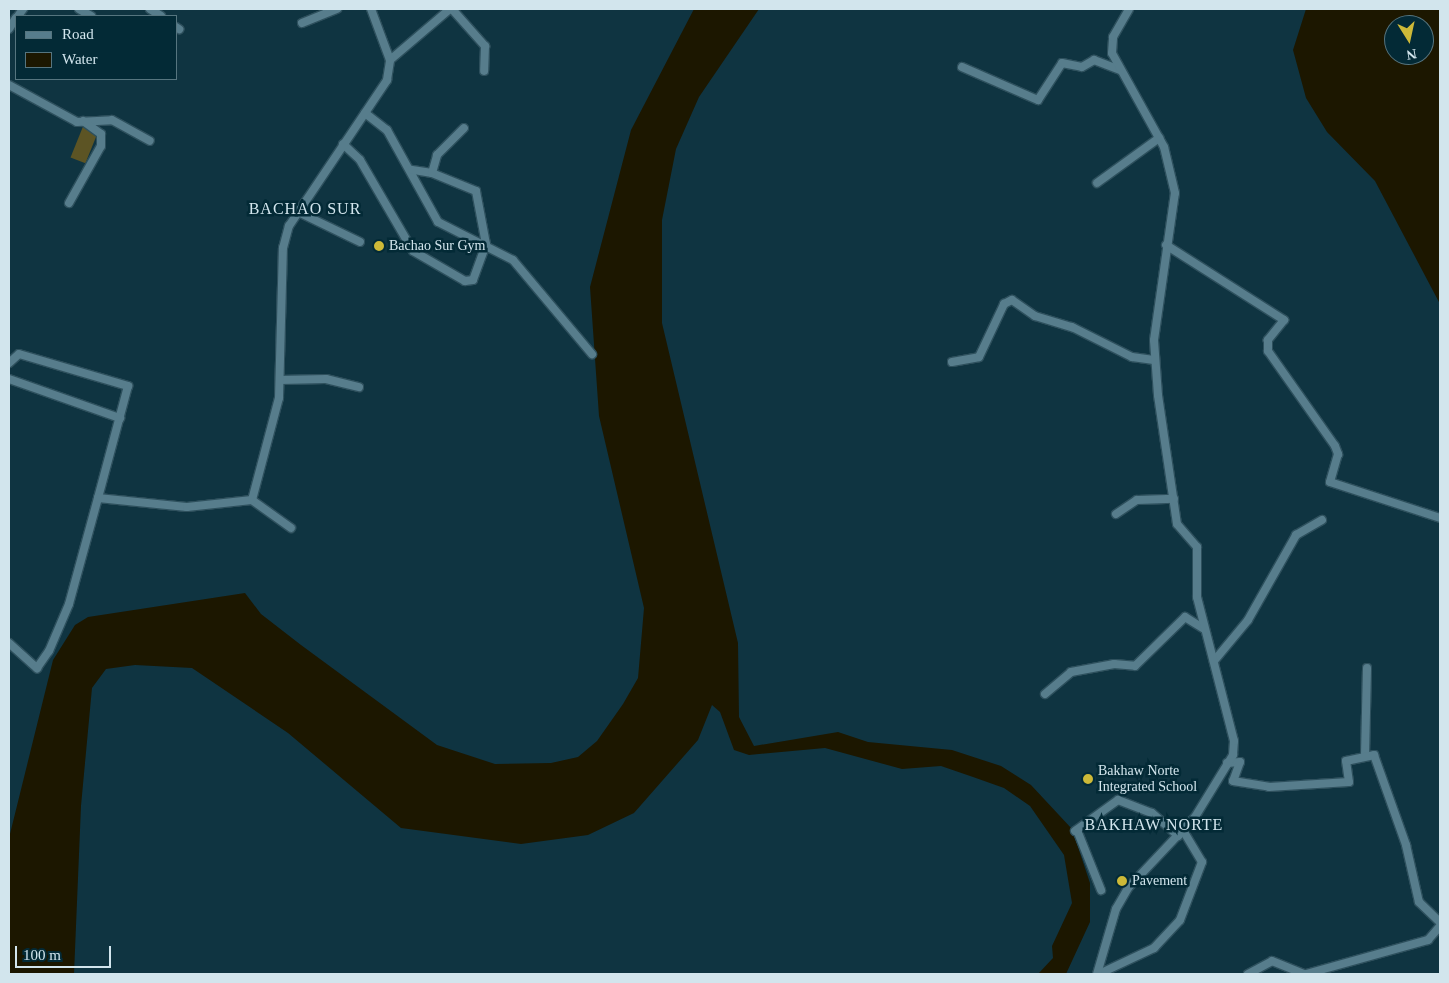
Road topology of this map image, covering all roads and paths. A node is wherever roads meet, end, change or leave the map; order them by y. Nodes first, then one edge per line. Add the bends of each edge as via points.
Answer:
1 (337, 9) edge
2 (371, 9) edge
3 (451, 9) edge
4 (1129, 9) edge
5 (302, 23) dead end
6 (390, 60) junction
7 (962, 67) dead end
8 (1120, 70) junction
9 (484, 72) dead end
10 (9, 85) edge
11 (366, 113) junction
12 (83, 121) junction
13 (464, 128) dead end
14 (1159, 138) junction
15 (150, 141) dead end
16 (343, 144) junction
17 (412, 170) junction
18 (432, 173) junction
19 (1097, 183) dead end
20 (69, 203) dead end
21 (296, 212) junction
22 (360, 242) dead end
23 (486, 244) junction
24 (1166, 245) junction
25 (592, 354) dead end
26 (1154, 360) junction
27 (952, 362) dead end
28 (9, 363) edge
29 (9, 379) edge
30 (280, 380) junction
31 (359, 387) dead end
32 (120, 418) junction
33 (98, 498) junction
34 (1174, 499) junction
35 (252, 500) junction
36 (1116, 514) dead end
37 (1440, 518) edge
38 (1322, 520) dead end
39 (291, 528) dead end
40 (1204, 629) junction
41 (9, 643) edge
42 (1214, 661) junction
43 (1367, 668) dead end
44 (1045, 694) dead end
45 (1365, 756) junction
46 (1227, 763) junction
47 (1180, 833) junction
48 (1101, 890) dead end
49 (1440, 924) edge
50 (1100, 972) edge
51 (1248, 974) edge
52 (1305, 974) edge

1 - 5 street
2 - 6 street
3 - 6 street
3 - 9 street via 485,46
4 - 8 street via 1111,45
6 - 11 street via 387,80
7 - 8 street via 1038,100 1062,63 1082,67 1094,60
8 - 14 street
10 - 12 street
11 - 16 street
11 - 17 street via 387,130
12 - 15 street via 112,120
12 - 20 street via 100,134 101,146
13 - 18 street via 437,155
14 - 19 street
14 - 24 street via 1169,157 1175,193
16 - 21 street
16 - 23 street via 360,160 413,251 469,281
17 - 18 street
17 - 23 street via 438,222
18 - 23 street via 476,191
21 - 22 street
21 - 30 street via 283,248
23 - 25 street via 513,260
24 - 26 street
24 - 37 street via 1284,320 1268,340 1268,351 1335,446 1338,454 1330,482
26 - 27 street via 1132,357 1072,327 1035,316 1012,300 1004,304 980,357
26 - 34 street
28 - 32 street via 19,354 125,383 129,390
29 - 32 street
30 - 31 street via 326,379
30 - 35 street via 279,398
32 - 33 street
33 - 35 street via 187,507
33 - 41 street via 69,604 38,668
34 - 36 street via 1137,500
34 - 40 street via 1179,529 1197,547 1197,597
35 - 39 street
38 - 42 street via 1296,534 1243,627
40 - 42 street
40 - 44 street via 1185,617 1135,666 1105,665 1071,672
42 - 46 street via 1234,741
43 - 45 street
45 - 46 street via 1346,761 1349,782 1269,787 1233,781 1240,762
45 - 49 street via 1374,755 1406,845 1419,902
46 - 47 street
47 - 48 street via 1152,813 1118,800 1076,830
47 - 50 street via 1128,888 1102,947
47 - 50 street via 1202,862 1180,920 1154,948
49 - 52 street via 1428,940
51 - 52 street via 1272,961

